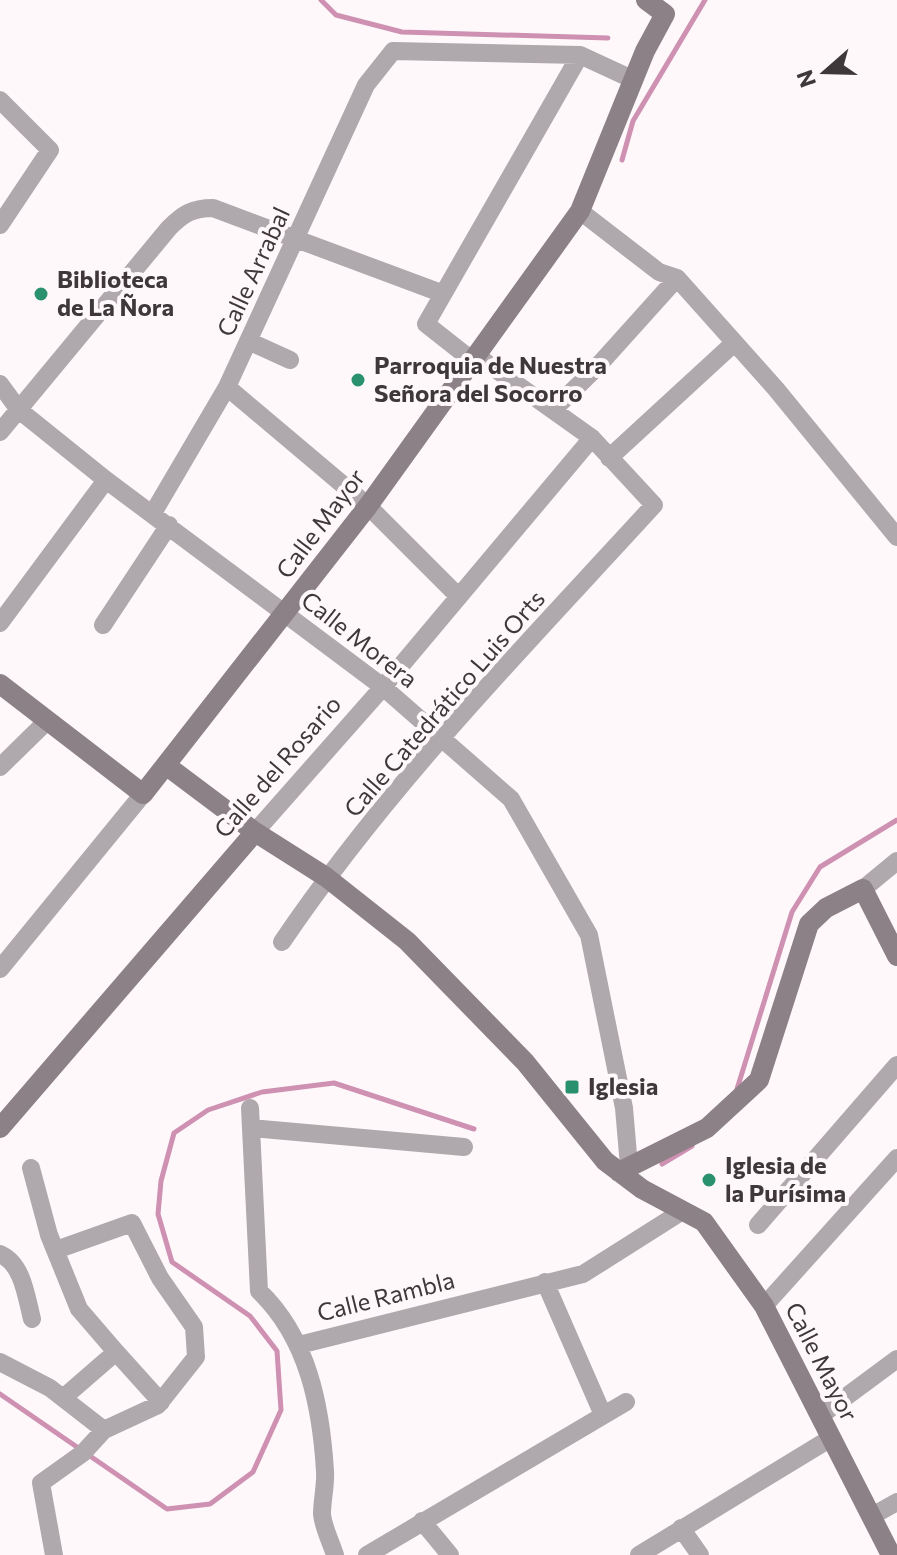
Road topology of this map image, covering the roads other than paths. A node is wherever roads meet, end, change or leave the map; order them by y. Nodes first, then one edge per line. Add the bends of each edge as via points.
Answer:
1 (646, 0) edge
2 (669, 7) edge
3 (580, 55) junction
4 (634, 80) junction
5 (0, 100) edge
6 (580, 211) junction
7 (0, 225) edge
8 (296, 238) junction
9 (677, 278) junction
10 (441, 293) junction
11 (248, 341) junction
12 (733, 344) junction
13 (475, 358) junction
14 (290, 360) dead end
15 (0, 384) edge
16 (227, 387) junction
17 (19, 410) junction
18 (553, 410) junction
19 (0, 432) edge
20 (592, 438) junction
21 (609, 458) junction
22 (106, 480) junction
23 (368, 506) junction
24 (153, 513) junction
25 (169, 525) junction
26 (897, 537) edge
27 (459, 597) junction
28 (286, 613) junction
29 (0, 623) edge
30 (103, 625) dead end
31 (0, 684) edge
32 (383, 687) junction
33 (46, 722) junction
34 (442, 738) junction
35 (167, 766) junction
36 (0, 767) edge
37 (143, 794) junction
38 (255, 832) junction
39 (897, 861) edge
40 (326, 877) junction
41 (863, 889) junction
42 (282, 942) dead end
43 (897, 956) edge
44 (0, 969) edge
45 (897, 1065) edge
46 (250, 1108) dead end
47 (0, 1128) edge
48 (251, 1128) junction
49 (464, 1147) dead end
50 (897, 1158) edge
51 (31, 1168) dead end
52 (624, 1169) junction
53 (681, 1212) junction
54 (758, 1225) dead end
55 (56, 1250) junction
56 (0, 1254) edge
57 (545, 1282) junction
58 (764, 1306) junction
59 (32, 1319) dead end
60 (299, 1345) junction
61 (116, 1352) junction
62 (897, 1359) edge
63 (0, 1362) edge
64 (63, 1398) junction
65 (161, 1402) junction
66 (626, 1402) dead end
67 (603, 1415) junction
68 (820, 1416) junction
69 (104, 1430) junction
70 (831, 1438) junction
71 (897, 1502) edge
72 (872, 1516) junction
73 (422, 1521) junction
74 (681, 1528) junction
75 (54, 1555) edge
76 (335, 1555) edge
77 (367, 1555) edge
78 (450, 1555) edge
79 (639, 1555) edge
80 (700, 1555) edge
81 (891, 1555) edge

1 - 2 street
2 - 4 street, Calle Mayor
3 - 4 street
3 - 8 street, Calle Arrabal via 393,51 366,85
3 - 10 street
4 - 6 street, Calle Mayor
5 - 7 street via 50,150
6 - 9 street via 659,272
6 - 13 street, Calle Mayor
8 - 10 street
8 - 11 street, Calle Arrabal
8 - 17 street via 213,208 182,214
9 - 12 street
9 - 18 street
10 - 13 street via 426,324
11 - 14 street
11 - 16 street, Calle Arrabal
12 - 21 street
12 - 26 street
13 - 18 street
13 - 23 street, Calle Mayor
15 - 17 street, Calle Morera
16 - 23 street
16 - 24 street, Calle Arrabal
17 - 19 street
17 - 22 street, Calle Morera
18 - 20 street
20 - 21 street
20 - 27 street, Calle del Rosario
21 - 34 street, Calle Catedrático Luis Orts via 654,505
22 - 24 street, Calle Morera
22 - 29 street
23 - 27 street
23 - 28 street, Calle Mayor
24 - 25 street, Calle Morera
25 - 28 street, Calle Morera
25 - 30 street
27 - 32 street, Calle del Rosario
28 - 32 street, Calle Morera
28 - 35 street, Calle Mayor
31 - 33 street
32 - 34 street, Calle Morera
32 - 38 street, Calle del Rosario
33 - 36 street
33 - 37 street
34 - 40 street, Calle Catedrático Luis Orts
34 - 52 street, Calle Morera via 511,799 589,935 624,1108
35 - 37 street, Calle Mayor
35 - 38 street, Calle Mayor
37 - 44 street, Calle Mayor
38 - 40 street, Calle Mayor
38 - 47 street, Calle del Rosario
39 - 41 street
40 - 42 street, Calle Catedrático Luis Orts
40 - 52 street, Calle Mayor via 407,941 525,1062 605,1161
41 - 43 street
41 - 52 street via 826,908 809,924 759,1080 707,1128
45 - 54 street
46 - 48 street
48 - 49 street
48 - 60 street via 259,1291
50 - 58 street
51 - 55 street
52 - 53 street, Calle Mayor
53 - 57 street, Calle Rambla via 583,1274
53 - 58 street, Calle Mayor via 704,1222
55 - 61 street via 79,1309
55 - 65 street via 132,1223 160,1278 194,1327 196,1357
56 - 59 street via 11,1259 24,1284
57 - 60 street, Calle Rambla
57 - 67 street
58 - 68 street, Calle Mayor
60 - 76 street, Calle Rambla via 317,1405 325,1474 322,1517
61 - 64 street
61 - 65 street
62 - 68 street
63 - 64 street
64 - 69 street
65 - 69 street
66 - 67 street
67 - 73 street
68 - 70 street, Calle Mayor
69 - 75 street via 83,1453 41,1483
70 - 72 street, Calle Mayor
70 - 74 street
71 - 72 street
72 - 81 street, Calle Mayor
73 - 77 street
73 - 78 street
74 - 79 street
74 - 80 street

